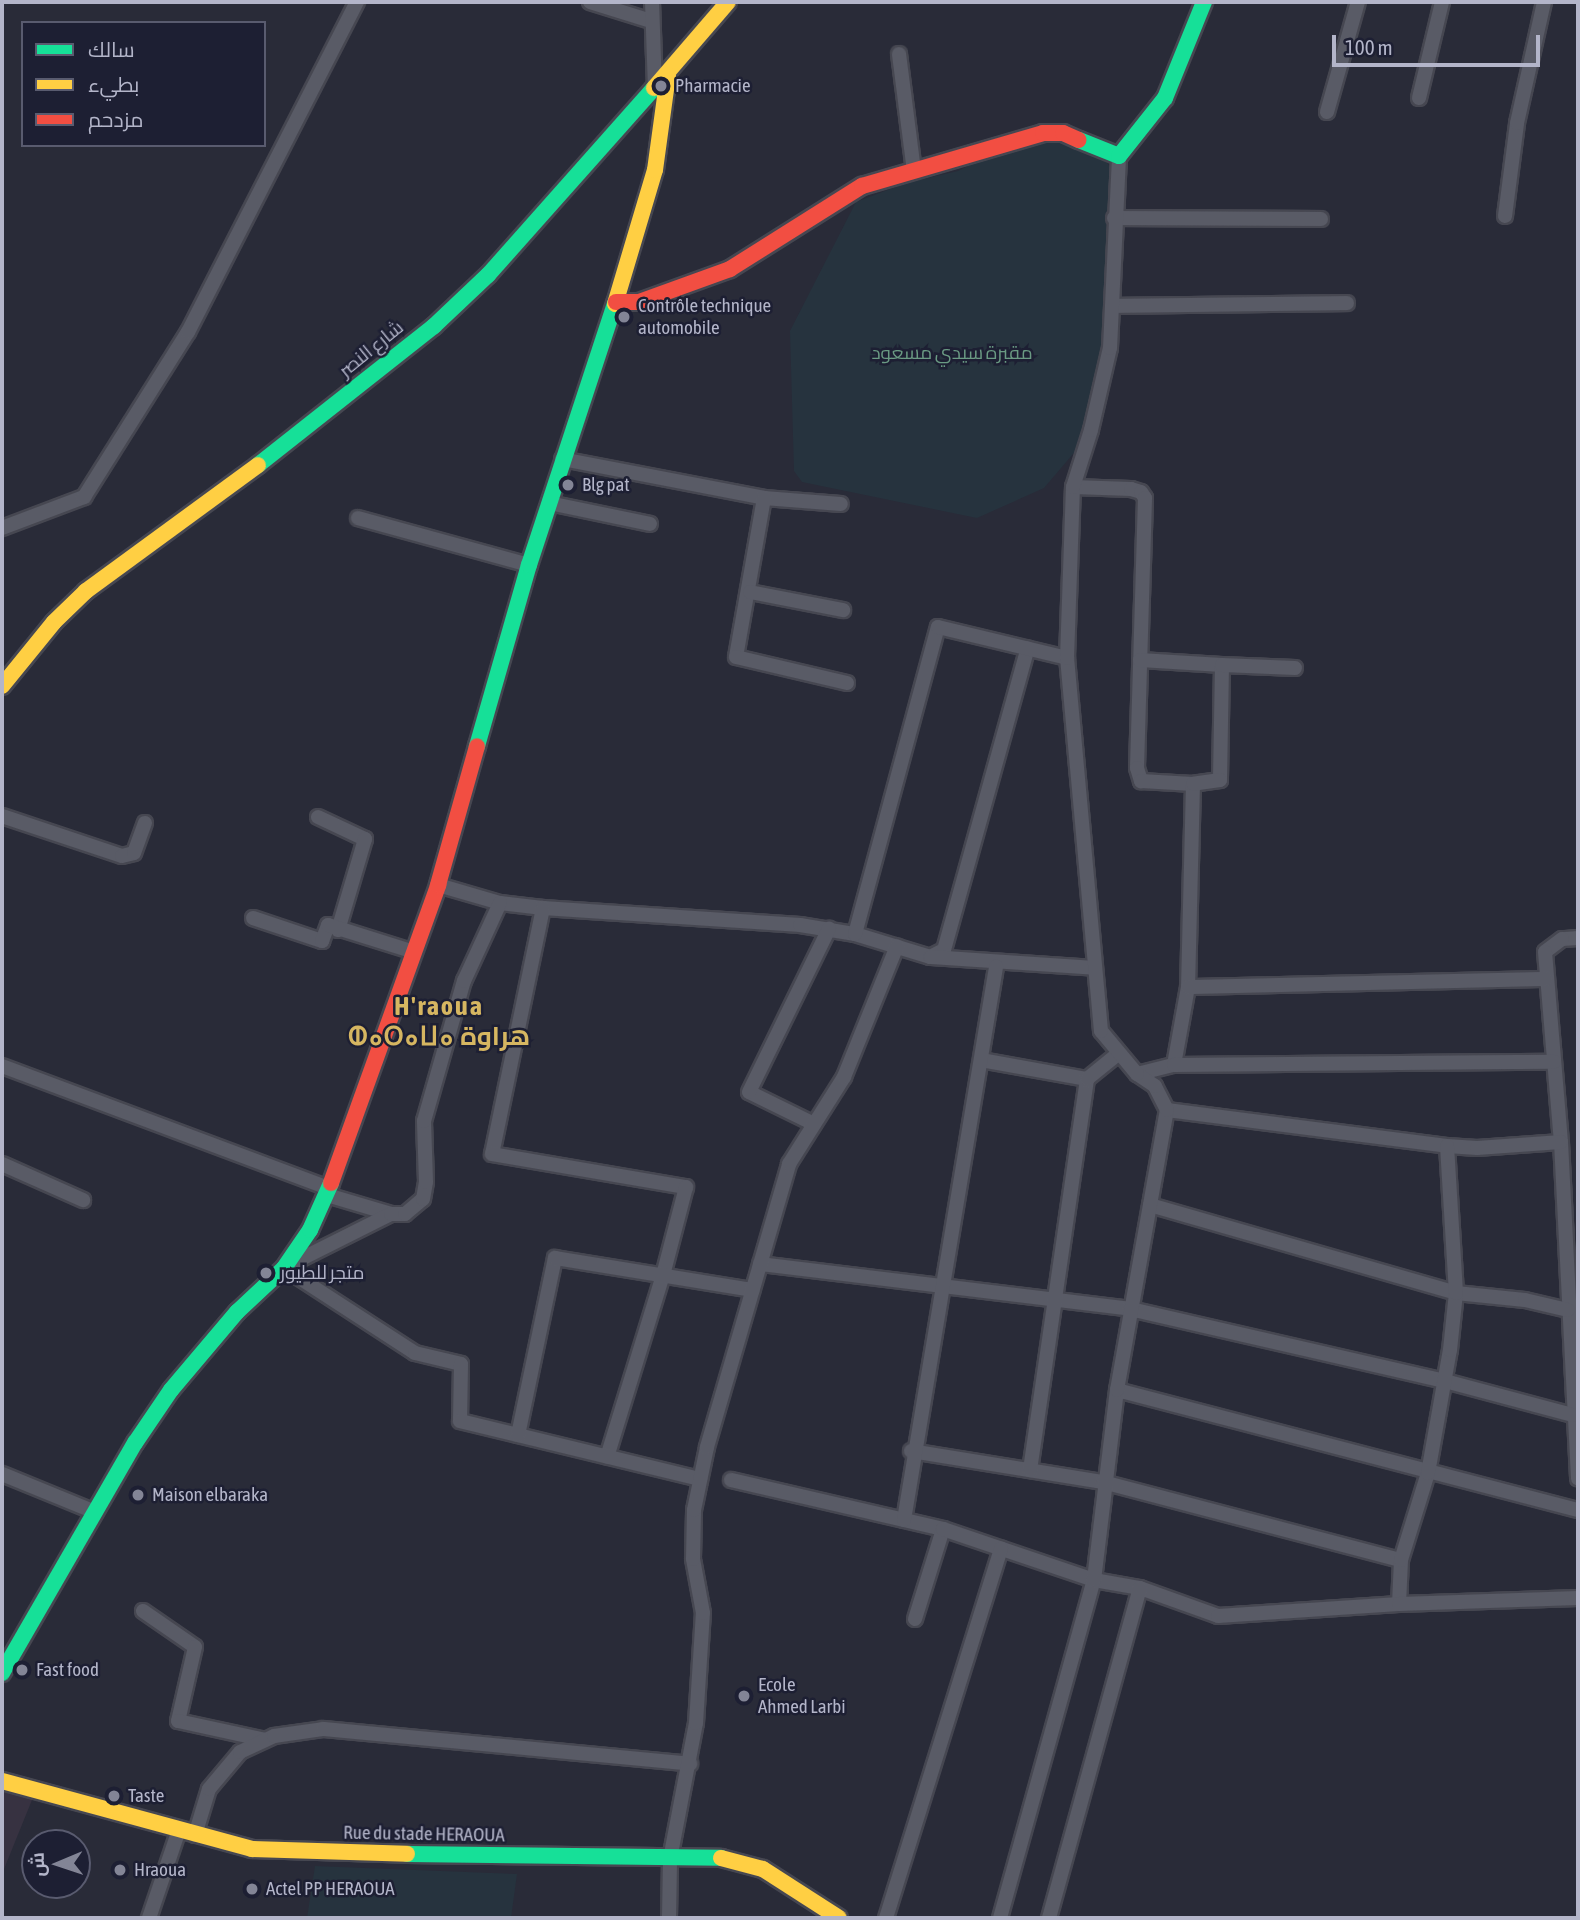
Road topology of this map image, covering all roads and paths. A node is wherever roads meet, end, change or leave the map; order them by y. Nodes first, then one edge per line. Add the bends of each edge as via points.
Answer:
1 (357, 2) edge
2 (590, 2) edge
3 (652, 2) edge
4 (728, 2) edge
5 (1204, 2) edge
6 (1358, 2) edge
7 (1442, 2) edge
8 (1544, 2) edge
9 (651, 21) junction
10 (899, 54) dead end
11 (668, 75) junction
12 (655, 88) junction
13 (1419, 98) dead end
14 (1326, 112) dead end
15 (1119, 156) junction
16 (914, 170) junction
17 (1505, 216) dead end
18 (1114, 218) junction
19 (1321, 219) dead end
20 (616, 302) junction
21 (1347, 303) dead end
22 (1113, 306) junction
23 (562, 459) junction
24 (1073, 487) junction
25 (764, 498) junction
26 (549, 503) junction
27 (841, 504) dead end
28 (358, 518) dead end
29 (650, 524) dead end
30 (2, 528) edge
31 (529, 565) junction
32 (750, 592) junction
33 (844, 610) dead end
34 (1028, 649) junction
35 (1068, 658) junction
36 (1140, 660) junction
37 (1222, 665) junction
38 (1295, 668) dead end
39 (847, 683) dead end
40 (2, 687) edge
41 (1193, 784) junction
42 (2, 816) edge
43 (318, 817) dead end
44 (145, 823) dead end
45 (438, 885) junction
46 (499, 903) junction
47 (543, 908) junction
48 (253, 918) dead end
49 (829, 929) junction
50 (338, 930) junction
51 (855, 933) junction
52 (1578, 939) edge
53 (897, 946) junction
54 (414, 953) junction
55 (930, 957) junction
56 (996, 967) dead end
57 (1095, 968) junction
58 (1546, 979) junction
59 (1188, 986) junction
60 (1119, 1053) junction
61 (981, 1060) junction
62 (1554, 1062) junction
63 (1174, 1065) junction
64 (2, 1066) edge
65 (1137, 1074) junction
66 (1087, 1079) junction
67 (1167, 1110) junction
68 (814, 1124) junction
69 (1561, 1142) junction
70 (1447, 1146) junction
71 (2, 1164) edge
72 (327, 1191) junction
73 (83, 1200) dead end
74 (1150, 1205) junction
75 (391, 1214) junction
76 (760, 1264) junction
77 (284, 1268) junction
78 (663, 1275) junction
79 (943, 1287) junction
80 (752, 1290) junction
81 (1455, 1293) junction
82 (1055, 1300) junction
83 (1130, 1309) junction
84 (1568, 1310) junction
85 (1445, 1381) junction
86 (1117, 1390) junction
87 (1573, 1415) junction
88 (518, 1436) junction
89 (913, 1451) junction
90 (607, 1457) junction
91 (1030, 1470) junction
92 (1428, 1473) junction
93 (2, 1474) edge
94 (700, 1479) junction
95 (1578, 1479) edge
96 (731, 1480) dead end
97 (1103, 1482) junction
98 (1578, 1510) edge
99 (95, 1511) junction
100 (904, 1520) junction
101 (943, 1529) junction
102 (1001, 1549) junction
103 (1401, 1560) junction
104 (1094, 1580) junction
105 (1140, 1588) junction
106 (1578, 1598) edge
107 (1399, 1604) junction
108 (143, 1611) dead end
109 (915, 1619) dead end
110 (2, 1673) edge
111 (265, 1740) junction
112 (691, 1764) junction
113 (2, 1781) edge
114 (179, 1830) junction
115 (195, 1835) junction
116 (670, 1859) junction
117 (149, 1918) edge
118 (668, 1918) edge
119 (839, 1918) edge
120 (887, 1918) edge
121 (1000, 1918) edge
122 (1049, 1918) edge

1 - 30 street via 188,332 84,497
2 - 9 street
3 - 9 street
4 - 11 street, شارع النصر
5 - 15 street via 1164,98
6 - 14 street
7 - 13 street
8 - 17 street via 1517,123
9 - 12 street
10 - 16 street
11 - 12 street, شارع النصر
11 - 20 street via 655,170
12 - 40 street, شارع النصر via 488,275 433,326 282,447 86,591 54,622
15 - 16 street via 1063,133 1043,133
15 - 18 street
16 - 20 street via 862,186 730,269 639,302
18 - 19 street
18 - 22 street
20 - 23 street
21 - 22 street
22 - 24 street via 1110,348
23 - 25 street
23 - 26 street
24 - 35 street
24 - 36 street via 1131,489 1145,498
25 - 27 street
25 - 32 street
26 - 29 street
26 - 31 street
28 - 31 street
31 - 45 street
32 - 33 street
32 - 39 street via 736,657
34 - 35 street
34 - 51 street via 938,627
34 - 55 street via 944,950
35 - 57 street
36 - 37 street
36 - 41 street via 1138,776 1141,781
37 - 38 street
37 - 41 street via 1220,780
41 - 59 street
42 - 44 street via 122,856 134,853
43 - 50 street via 365,839
45 - 46 street
45 - 54 street
46 - 47 street
46 - 75 street via 464,981 424,1121 423,1199 405,1214
47 - 49 street
47 - 78 street via 492,1154 686,1187
48 - 50 street via 322,941 328,925
49 - 51 street
49 - 68 street via 749,1092
50 - 54 street
51 - 53 street
52 - 58 street via 1562,939 1545,952
53 - 55 street
53 - 68 street via 844,1077
54 - 72 street
55 - 57 street
56 - 61 street
57 - 60 street via 1101,1031
58 - 59 street
58 - 62 street
59 - 63 street
60 - 65 street
60 - 66 street
61 - 66 street
61 - 79 street
62 - 63 street
62 - 69 street
63 - 65 street
64 - 72 street
65 - 67 street via 1155,1086
66 - 82 street
67 - 70 street
67 - 74 street
68 - 76 street via 789,1164
69 - 70 street
69 - 84 street
70 - 81 street
71 - 73 street
72 - 75 street
72 - 77 street via 310,1230
74 - 81 street
74 - 83 street
75 - 77 street
76 - 79 street
76 - 80 street
77 - 88 street via 415,1353 461,1364 460,1422
77 - 99 street via 237,1312 171,1390
78 - 80 street
78 - 88 street via 555,1258
78 - 90 street
79 - 82 street
79 - 89 street
80 - 94 street
81 - 84 street
81 - 85 street
82 - 83 street
82 - 91 street
83 - 85 street
83 - 86 street
84 - 87 street
85 - 87 street
85 - 92 street
86 - 92 street
86 - 97 street
87 - 95 street
88 - 90 street
89 - 91 street
89 - 100 street
90 - 94 street
91 - 97 street
92 - 98 street
92 - 103 street
93 - 99 street
94 - 112 street via 693,1559 703,1613
96 - 100 street
97 - 103 street
97 - 104 street
99 - 110 street
100 - 101 street
101 - 102 street
101 - 109 street
102 - 104 street
102 - 120 street
103 - 107 street
104 - 105 street
104 - 121 street
105 - 107 street via 1218,1616
105 - 122 street
106 - 107 street
108 - 111 street via 195,1647 178,1721
111 - 112 street via 323,1729
111 - 115 street via 240,1752 209,1789
112 - 116 street
113 - 114 street, Rue du stade HERAOUA
114 - 115 street, Rue du stade HERAOUA
114 - 117 street
115 - 116 street, Rue du stade HERAOUA via 252,1849 317,1853
116 - 118 street
116 - 119 street, Rue du stade HERAOUA via 728,1858 763,1869

